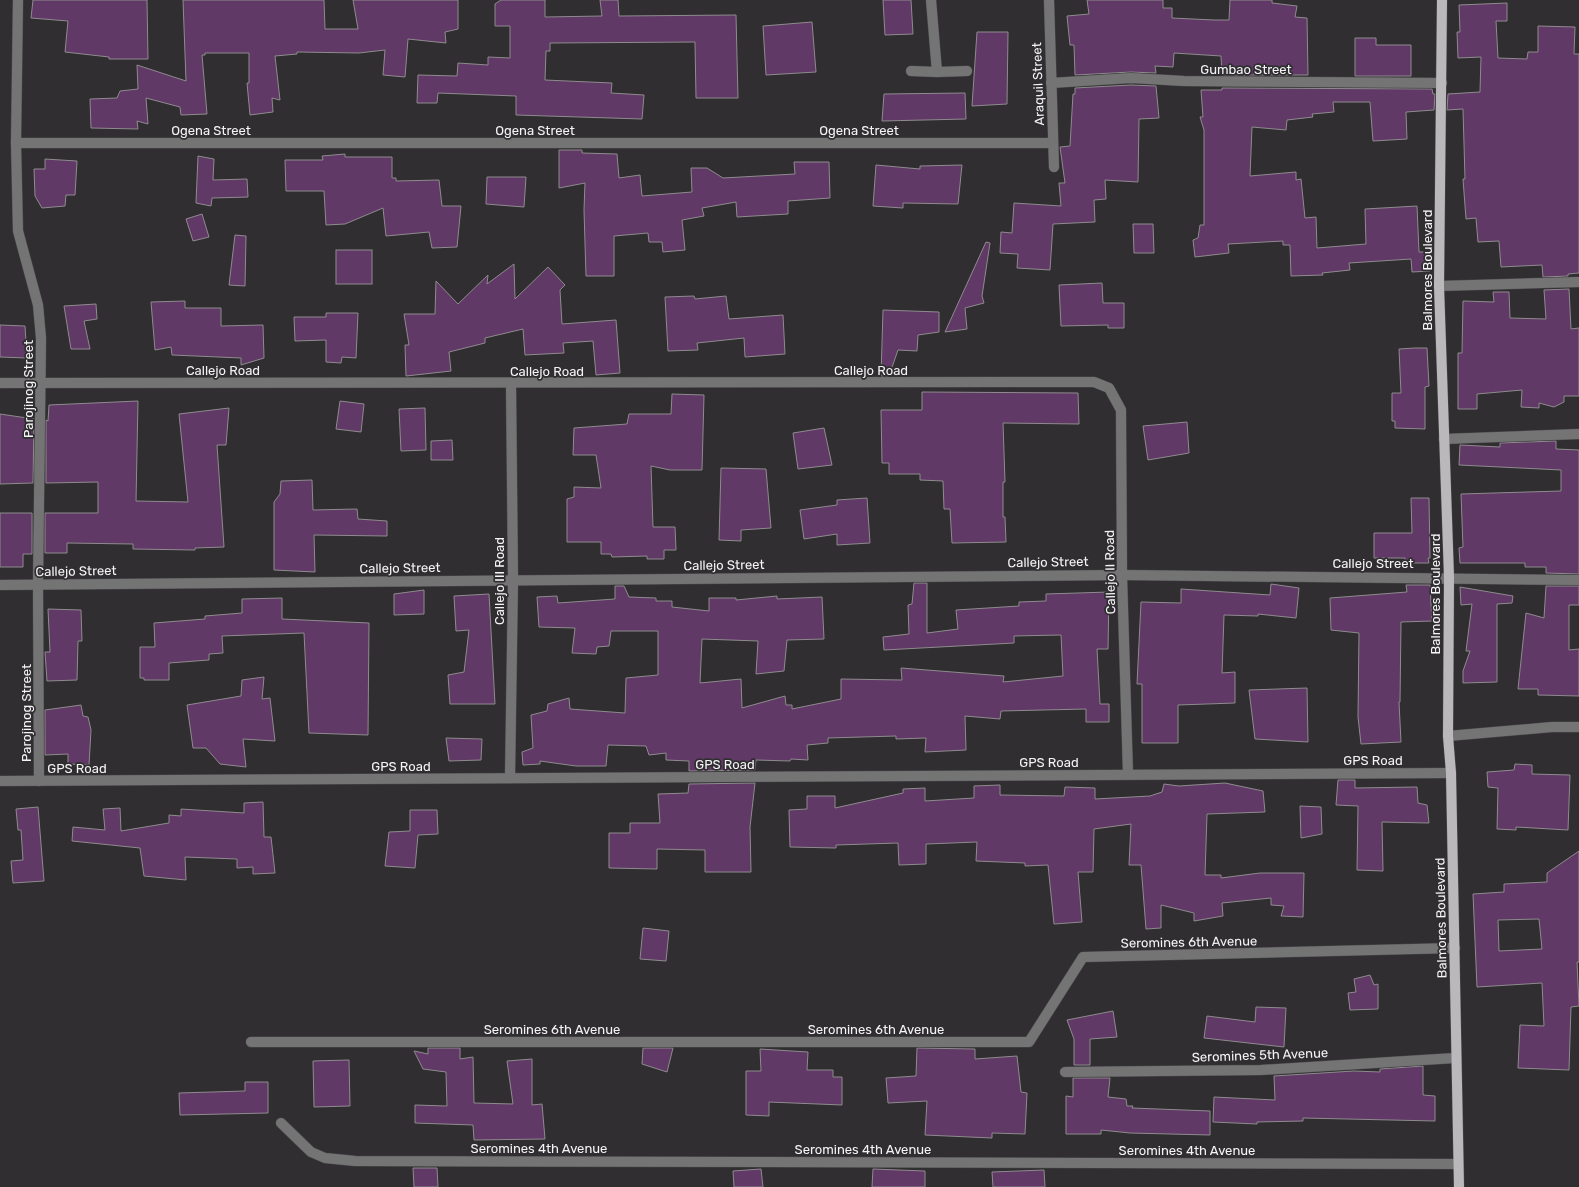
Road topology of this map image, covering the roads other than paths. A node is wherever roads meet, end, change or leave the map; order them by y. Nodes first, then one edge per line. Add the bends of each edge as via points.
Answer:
1 (18, 0) edge
2 (932, 0) edge
3 (1049, 0) edge
4 (1442, 0) edge
5 (911, 71) dead end
6 (967, 71) dead end
7 (937, 72) junction
8 (1051, 83) junction
9 (1442, 83) junction
10 (16, 143) junction
11 (1053, 143) junction
12 (1054, 167) dead end
13 (1579, 282) edge
14 (1439, 286) junction
15 (1094, 382) joint
16 (0, 383) edge
17 (42, 383) junction
18 (511, 384) junction
19 (1579, 434) edge
20 (1444, 439) junction
21 (1122, 574) junction
22 (1449, 577) junction
23 (513, 580) junction
24 (1579, 580) edge
25 (38, 584) junction
26 (0, 585) edge
27 (1579, 727) edge
28 (1448, 736) junction
29 (1451, 773) junction
30 (1128, 774) junction
31 (510, 778) junction
32 (0, 781) edge
33 (39, 781) junction
34 (1454, 948) junction
35 (251, 1042) dead end
36 (1456, 1058) junction
37 (1065, 1072) dead end
38 (281, 1123) dead end
39 (1458, 1164) junction
40 (1459, 1187) edge

1 - 10 street, Parojinog Street
2 - 7 street
3 - 8 street, Araquil Street
4 - 9 main road, Balmores Boulevard
5 - 7 street
6 - 7 street
8 - 9 street, Gumbao Street via 1131,78 1184,81
8 - 11 street, Araquil Street
9 - 14 main road, Balmores Boulevard
10 - 11 street, Ogena Street
10 - 17 street, Parojinog Street via 18,232 38,305 42,338
11 - 12 street, Araquil Street
13 - 14 street
14 - 20 main road, Balmores Boulevard
15 - 18 street, Callejo Road
15 - 21 street, Callejo II Road via 1109,388 1121,410
16 - 17 street, Callejo Road
17 - 18 street, Callejo Road
17 - 25 street, Parojinog Street
18 - 23 street, Callejo III Road
19 - 20 street
20 - 22 main road, Balmores Boulevard
21 - 22 street, Callejo Street
21 - 23 street, Callejo Street
21 - 30 street, Callejo II Road
22 - 24 street, Callejo Street
22 - 28 main road, Balmores Boulevard
23 - 25 street, Callejo Street
23 - 31 street, Callejo III Road
25 - 26 street, Callejo Street
25 - 33 street, Parojinog Street
27 - 28 street
28 - 29 main road, Balmores Boulevard
29 - 30 street, GPS Road
29 - 34 main road, Balmores Boulevard
30 - 31 street, GPS Road
31 - 33 street, GPS Road
32 - 33 street, GPS Road
34 - 35 street, Seromines 6th Avenue via 1083,957 1029,1042
34 - 36 main road, Balmores Boulevard
36 - 37 street, Seromines 5th Avenue via 1261,1070
36 - 39 main road, Balmores Boulevard
38 - 39 street, Seromines 4th Avenue via 311,1152 325,1158 355,1161
39 - 40 main road, Balmores Boulevard

